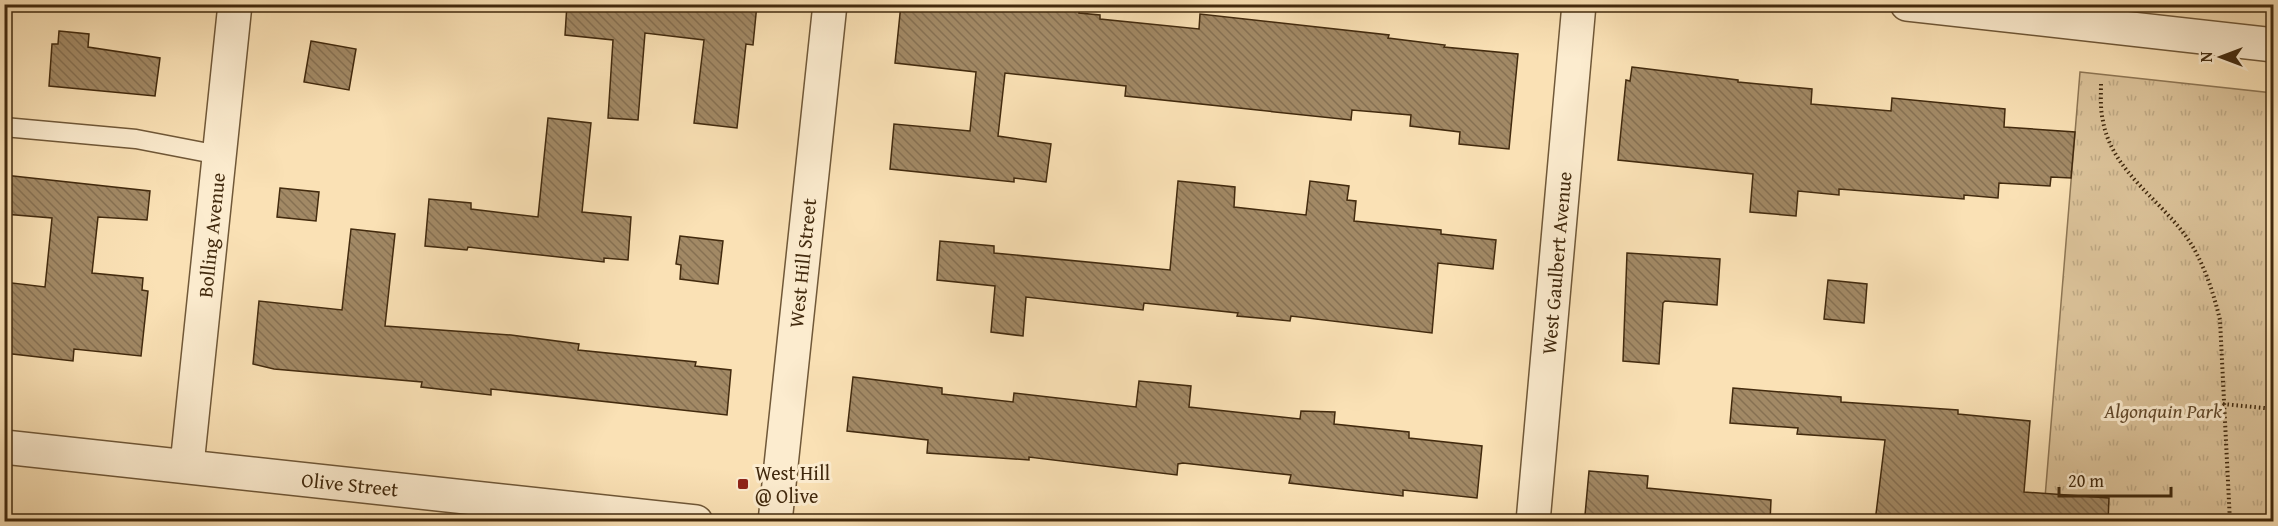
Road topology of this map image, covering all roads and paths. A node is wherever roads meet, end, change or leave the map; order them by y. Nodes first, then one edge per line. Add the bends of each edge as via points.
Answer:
1 (235, 4) edge
2 (830, 4) edge
3 (1579, 4) edge
4 (1906, 4) edge
5 (2274, 45) edge
6 (2101, 84) dead end
7 (4, 127) edge
8 (219, 156) junction
9 (2223, 404) junction
10 (2274, 409) edge
11 (4, 447) edge
12 (187, 465) junction
13 (696, 522) edge
14 (775, 522) edge
15 (1533, 522) edge
16 (2230, 522) edge

1 - 8 street, Bolling Avenue
2 - 14 street, West Hill Street
3 - 15 street, West Gaulbert Avenue
4 - 5 street
6 - 9 path via 2103,121 2120,162 2176,224 2206,273 2220,320
7 - 8 lane via 136,139
8 - 12 street, Bolling Avenue
9 - 10 path
9 - 16 path
11 - 12 street, Olive Street
12 - 13 street, Olive Street

